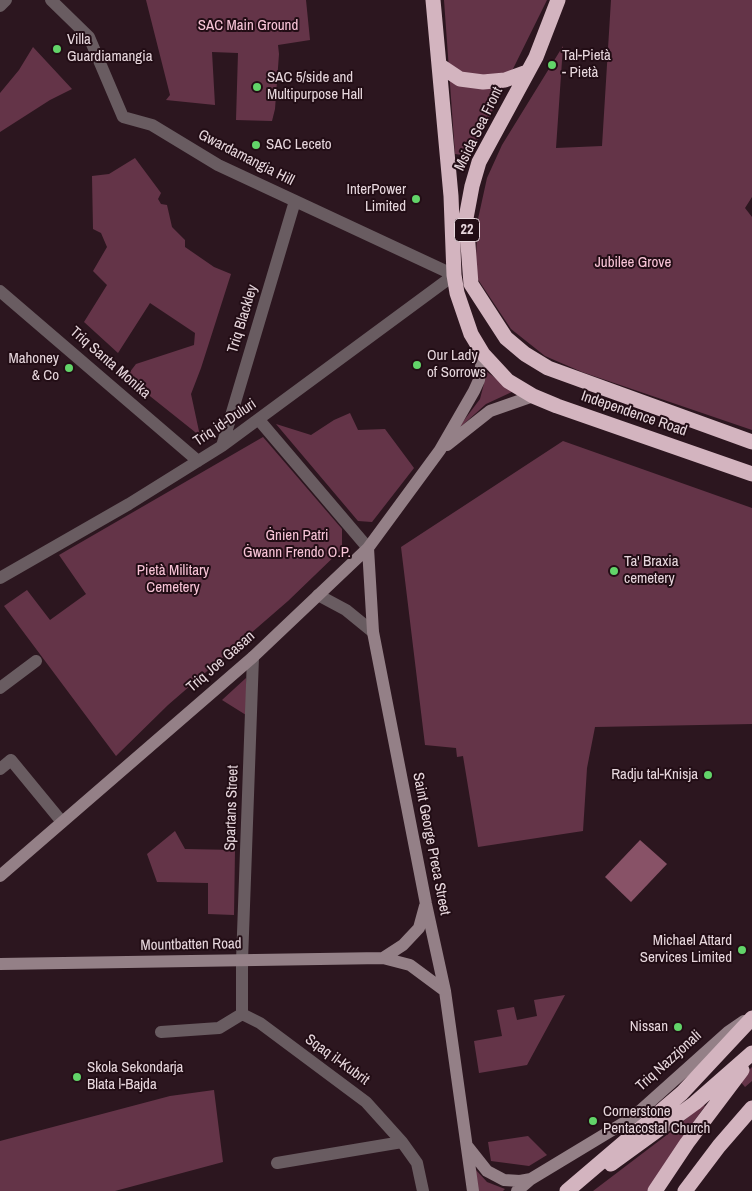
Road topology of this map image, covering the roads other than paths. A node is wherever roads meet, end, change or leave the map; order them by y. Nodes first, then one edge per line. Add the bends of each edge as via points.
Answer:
1 (6, 0) edge
2 (50, 0) edge
3 (433, 0) edge
4 (558, 0) edge
5 (0, 6) edge
6 (439, 65) junction
7 (526, 72) junction
8 (296, 201) junction
9 (454, 275) junction
10 (0, 291) edge
11 (483, 354) junction
12 (548, 368) joint
13 (508, 381) joint
14 (533, 396) junction
15 (259, 420) junction
16 (752, 442) edge
17 (222, 446) junction
18 (440, 450) junction
19 (198, 461) junction
20 (752, 474) edge
21 (368, 548) junction
22 (0, 578) edge
23 (318, 596) junction
24 (373, 632) junction
25 (253, 657) junction
26 (36, 662) dead end
27 (0, 688) edge
28 (0, 769) edge
29 (62, 822) junction
30 (0, 876) edge
31 (426, 904) junction
32 (383, 958) junction
33 (242, 961) junction
34 (0, 964) edge
35 (445, 992) junction
36 (242, 1014) junction
37 (752, 1016) edge
38 (161, 1032) dead end
39 (752, 1054) edge
40 (752, 1108) edge
41 (402, 1142) junction
42 (467, 1145) junction
43 (277, 1162) dead end
44 (531, 1179) junction
45 (568, 1190) edge
46 (423, 1191) edge
47 (473, 1191) edge
48 (517, 1191) edge
49 (655, 1191) edge
50 (686, 1191) edge

1 - 5 street
2 - 8 street, Gwardamangia Hill via 89,37 123,117 152,125 218,165
3 - 6 highway, Msida Sea Front / 22
4 - 7 highway, Msida Sea Front / 22 via 536,57
6 - 7 highway via 460,79 483,82 505,80
6 - 9 highway, Msida Sea Front / 22 via 451,196
7 - 12 highway, Msida Sea Front / 22 via 479,162 466,218 468,246 471,284 506,338
8 - 9 street, Gwardamangia Hill
8 - 17 street, Triq Blackley
9 - 11 highway, Msida Sea Front / 22 via 470,334
9 - 15 street, Triq id-Duluri
10 - 19 street, Triq Santa Monika
11 - 13 highway, Msida Sea Front / 22
11 - 18 street, Triq Joe Gasan via 479,380
12 - 16 highway, Independence Road
13 - 14 highway, Independence Road
14 - 18 street, Triq Joe Gasan via 490,411
14 - 20 highway, Independence Road
15 - 17 street, Triq id-Duluri
15 - 21 street
17 - 19 street, Triq id-Duluri
18 - 21 street, Triq Joe Gasan
19 - 22 street, Triq id-Duluri
21 - 23 street, Triq Joe Gasan
21 - 24 street, Saint George Preca Street
23 - 24 street via 346,610
23 - 25 street, Triq Joe Gasan
24 - 31 street, Saint George Preca Street
25 - 29 street, Triq Joe Gasan
25 - 33 street, Spartans Street
26 - 27 street
28 - 29 street via 11,760
29 - 30 street, Triq Joe Gasan
31 - 32 street via 419,928 403,945
31 - 35 street, Saint George Preca Street
32 - 33 street, Mountbatten Road
32 - 35 street, Mountbatten Road via 410,965
33 - 34 street, Mountbatten Road
33 - 36 street
35 - 42 street, Saint George Preca Street
36 - 38 street via 219,1028
36 - 41 street, Sqaq il-Kubrit via 260,1023 366,1102
37 - 44 street, Triq Nazzjonali via 728,1032 632,1118
37 - 45 highway, Triq Nazzjonali via 682,1093
39 - 45 highway via 695,1103 623,1156
39 - 49 highway
40 - 50 highway
41 - 43 street
41 - 46 street, Sqaq il-Kubrit via 417,1163
42 - 44 street, Saint George Preca Street via 487,1171 504,1180
42 - 47 street, Saint George Preca Street
44 - 48 street, Triq Nazzjonali

